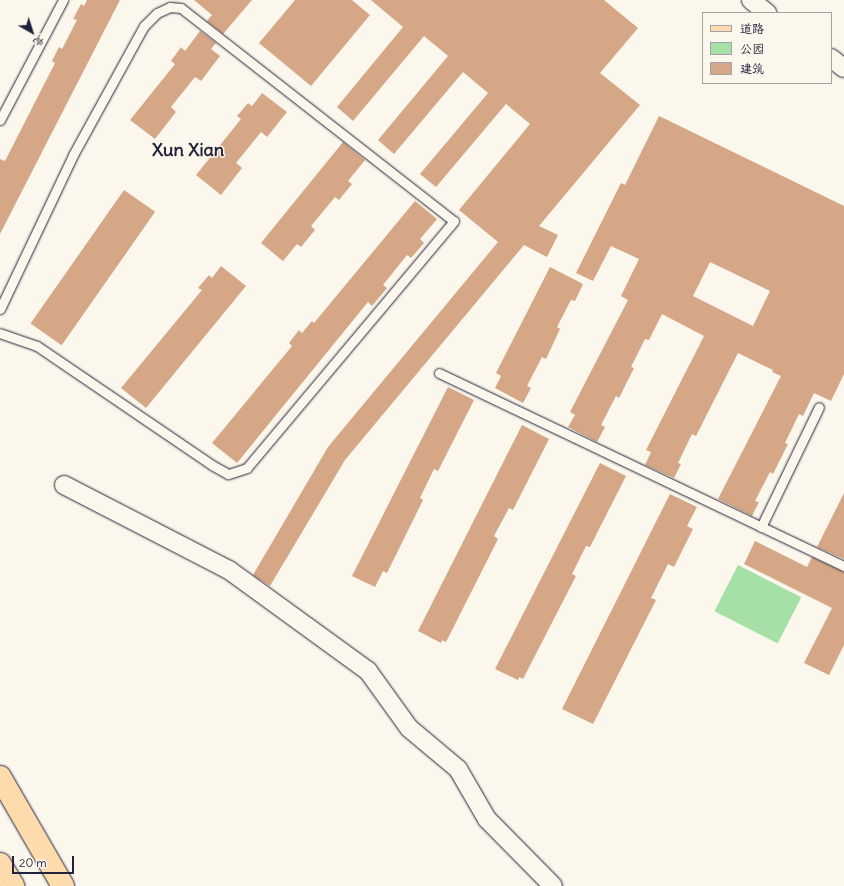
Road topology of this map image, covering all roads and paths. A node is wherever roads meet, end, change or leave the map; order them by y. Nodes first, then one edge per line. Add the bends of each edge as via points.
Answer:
1 (63, 0) edge
2 (751, 0) edge
3 (766, 12) edge
4 (832, 59) edge
5 (844, 68) edge
6 (0, 120) edge
7 (0, 309) edge
8 (0, 333) edge
9 (439, 373) dead end
10 (819, 407) dead end
11 (64, 485) dead end
12 (761, 527) junction
13 (844, 566) edge
14 (0, 777) edge
15 (0, 864) edge
16 (13, 886) edge
17 (63, 886) edge
18 (553, 886) edge

1 - 6 lane
2 - 3 street
4 - 5 street
7 - 8 lane via 73,154 144,26 157,13 170,7 181,8 454,221 247,468 228,474 37,346
9 - 12 lane
10 - 12 lane
11 - 18 street via 229,570 368,671 409,728 458,768 487,819
12 - 13 lane
14 - 17 main road
15 - 16 main road

